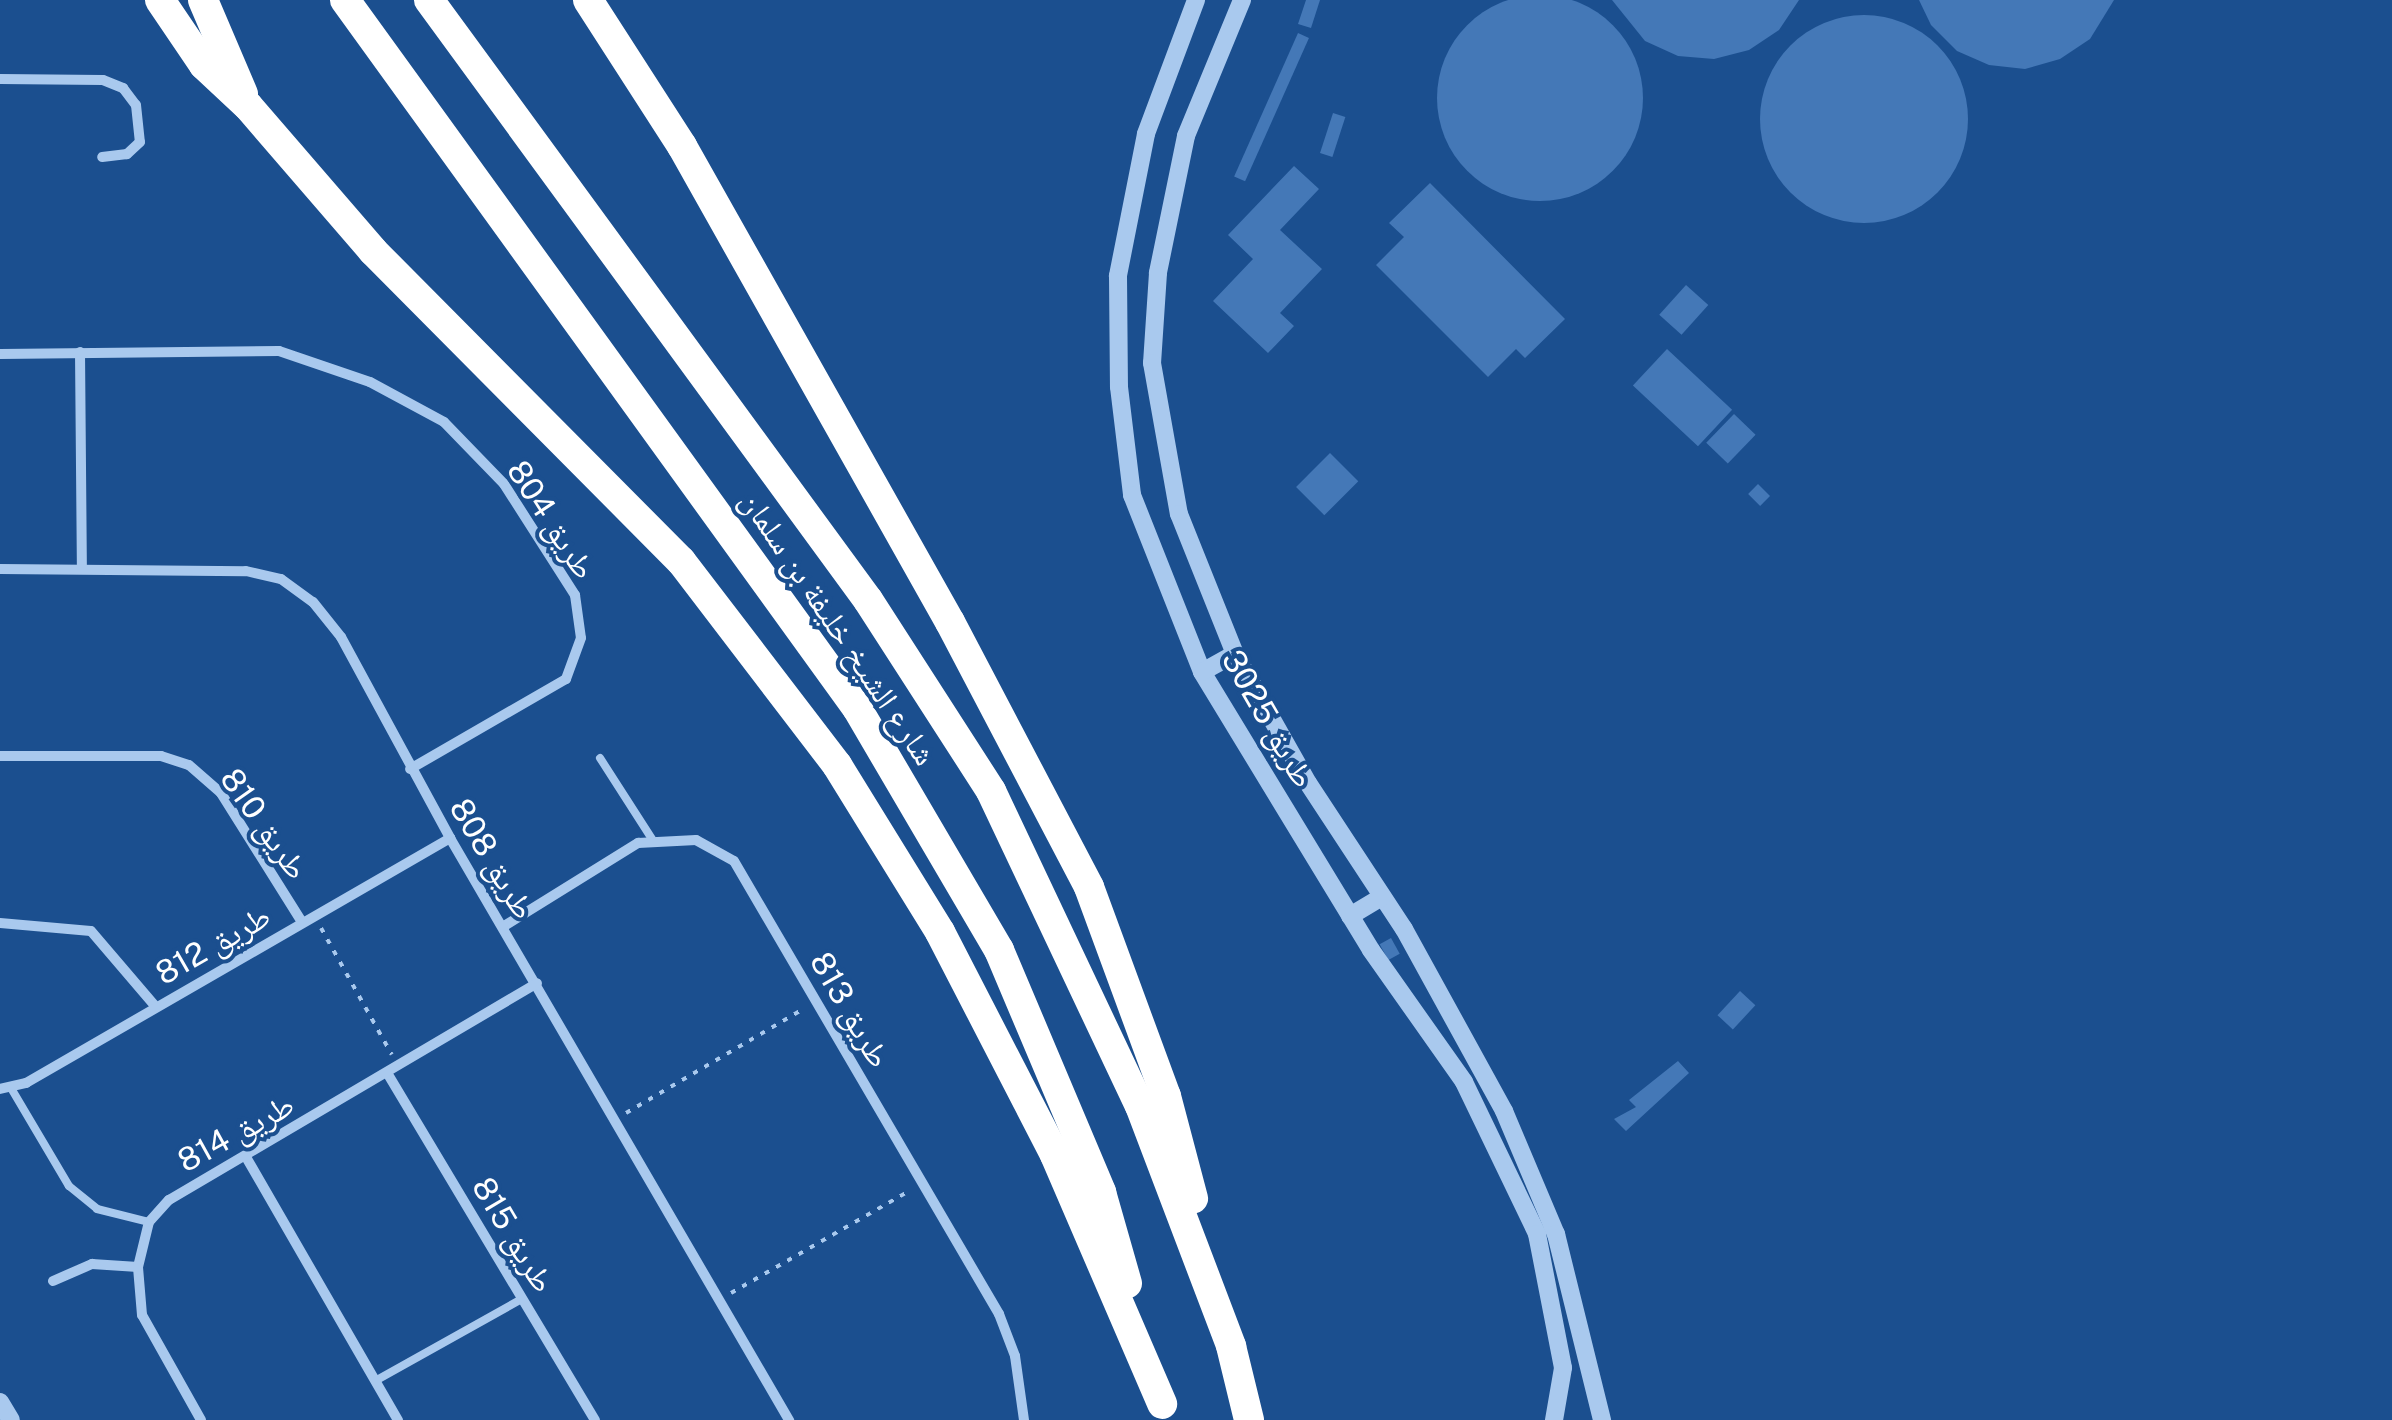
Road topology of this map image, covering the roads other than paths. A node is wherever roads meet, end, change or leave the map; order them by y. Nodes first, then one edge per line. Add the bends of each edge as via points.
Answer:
1 (160, 0) edge
2 (345, 0) edge
3 (429, 0) edge
4 (588, 0) edge
5 (1196, 0) edge
6 (1242, 0) edge
7 (207, 6) edge
8 (0, 79) edge
9 (248, 106) junction
10 (102, 157) dead end
11 (80, 352) junction
12 (0, 354) edge
13 (0, 569) edge
14 (82, 569) junction
15 (1235, 654) junction
16 (1202, 672) junction
17 (0, 756) edge
18 (600, 758) dead end
19 (410, 768) junction
20 (450, 838) junction
21 (652, 839) junction
22 (1382, 897) junction
23 (1350, 916) junction
24 (302, 922) junction
25 (0, 924) edge
26 (504, 926) junction
27 (537, 983) junction
28 (1436, 987) junction
29 (1408, 1003) junction
30 (156, 1007) junction
31 (389, 1076) junction
32 (6, 1089) edge
33 (246, 1157) junction
34 (149, 1222) junction
35 (138, 1267) junction
36 (53, 1281) dead end
37 (522, 1299) junction
38 (1231, 1346) junction
39 (376, 1381) junction
40 (0, 1402) edge
41 (1164, 1412) edge
42 (12, 1420) edge
43 (200, 1420) edge
44 (398, 1420) edge
45 (595, 1420) edge
46 (789, 1420) edge
47 (1024, 1420) edge
48 (1249, 1420) edge
49 (1554, 1420) edge
50 (1602, 1420) edge

1 - 9 highway via 204,66
2 - 41 highway, شارع الشيخ خليفة بن سلمان via 857,708 990,934 1101,1192
3 - 38 highway, شارع الشيخ خليفة بن سلمان via 868,600 991,791 1140,1106
4 - 38 highway via 740,248 950,622 1089,887 1166,1096
5 - 16 street, طريق 3025 via 1128,201 1118,328 1132,494
6 - 15 street, طريق 3025 via 1172,184 1152,363 1179,514
7 - 9 highway
8 - 10 street via 102,80 123,88 136,105 140,142 127,154
9 - 41 highway via 373,251 681,561 837,765 940,932 1046,1138
11 - 12 street, طريق 804
11 - 14 street
11 - 19 street, طريق 804 via 280,351 370,382 444,422 504,484 575,596 581,638 566,679
13 - 14 street, طريق 808
14 - 19 street, طريق 808 via 246,571 281,579 313,602 340,637
15 - 16 street
15 - 22 street, طريق 3025
16 - 23 street, طريق 3025
17 - 24 street, طريق 810 via 161,756 189,765 221,793
18 - 21 lane
19 - 20 street, طريق 808
20 - 24 street, طريق 812
20 - 26 street, طريق 808
21 - 26 street via 625,849
21 - 47 street, طريق 813 via 696,840 734,862 1004,1324
22 - 23 street
22 - 28 street, طريق 3025
23 - 29 street, طريق 3025
24 - 30 street, طريق 812
25 - 30 street via 91,932
26 - 27 street, طريق 808
27 - 31 street, طريق 814
27 - 46 street, طريق 808
28 - 29 street
28 - 50 street, طريق 3025 via 1504,1111 1556,1234
29 - 49 street, طريق 3025 via 1464,1082 1537,1234 1562,1368
30 - 32 street, طريق 812
31 - 33 street, طريق 814
31 - 37 street, طريق 815
32 - 34 lane via 69,1186 97,1208
33 - 34 street, طريق 814 via 169,1200
33 - 39 street
34 - 35 street
35 - 36 street via 82,1266
35 - 43 street via 142,1315
37 - 39 lane
37 - 45 street, طريق 815
38 - 48 highway, شارع الشيخ خليفة بن سلمان
39 - 44 street
40 - 42 street

